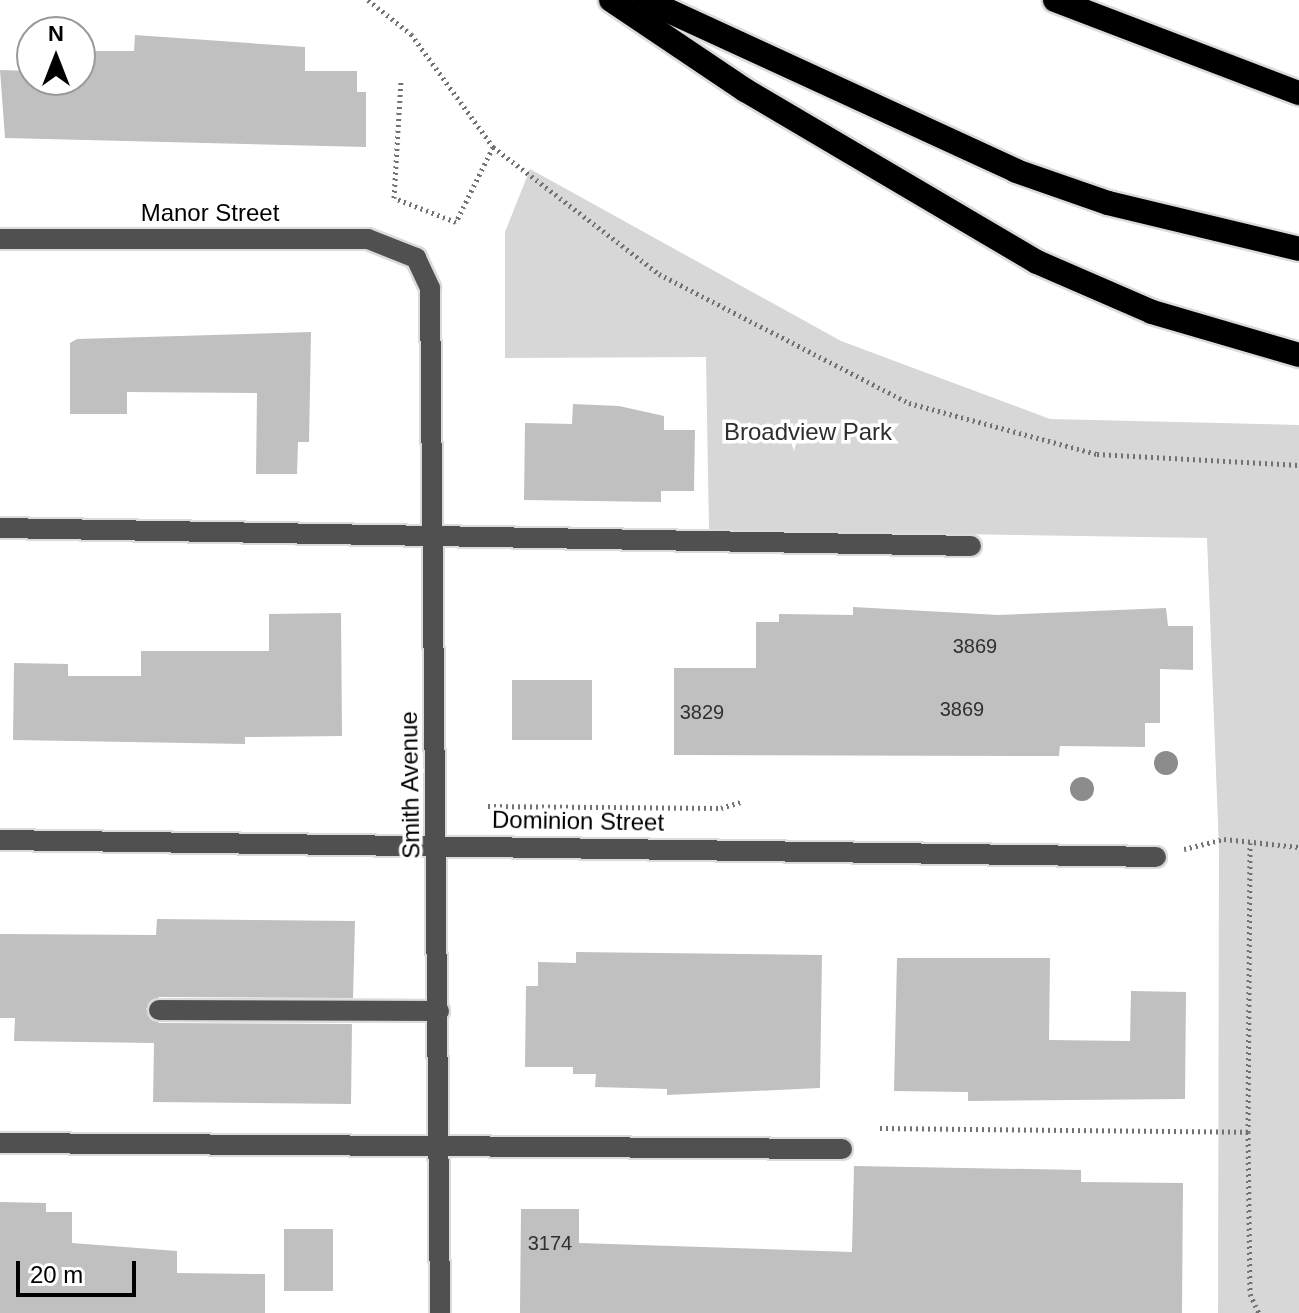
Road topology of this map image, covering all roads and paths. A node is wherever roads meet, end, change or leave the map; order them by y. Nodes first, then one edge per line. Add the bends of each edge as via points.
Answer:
1 (368, 0) edge
2 (611, 0) edge
3 (645, 0) edge
4 (1055, 0) edge
5 (401, 81) dead end
6 (1299, 93) edge
7 (493, 147) junction
8 (0, 239) edge
9 (0, 249) edge
10 (1299, 249) edge
11 (416, 258) joint
12 (1299, 355) edge
13 (1299, 465) edge
14 (0, 528) edge
15 (431, 539) junction
16 (971, 546) dead end
17 (741, 802) dead end
18 (488, 806) dead end
19 (0, 840) edge
20 (1250, 843) junction
21 (438, 846) junction
22 (1299, 847) edge
23 (1156, 857) joint
24 (159, 1010) dead end
25 (439, 1011) junction
26 (880, 1128) dead end
27 (1248, 1132) junction
28 (442, 1142) junction
29 (0, 1143) edge
30 (842, 1149) dead end
31 (440, 1313) edge
32 (1259, 1313) edge

1 - 7 path via 411,34
2 - 12 highway via 745,90 1037,262 1152,312
3 - 10 highway via 1016,171 1108,203
4 - 6 highway
5 - 7 path via 394,198 456,222
7 - 13 path via 659,274 909,403 1097,454
8 - 9 street
8 - 11 street, Manor Street via 368,239
11 - 15 street, Smith Avenue via 430,288
14 - 15 street
15 - 16 street
15 - 21 street, Smith Avenue
17 - 18 path via 721,808
19 - 21 street, Dominion Street
20 - 22 path
20 - 23 path via 1224,839
20 - 27 path
21 - 23 street, Dominion Street
21 - 25 street, Smith Avenue
24 - 25 street
25 - 28 street, Smith Avenue
26 - 27 path
27 - 32 path via 1250,1294
28 - 29 street
28 - 30 street
28 - 31 street, Smith Avenue

